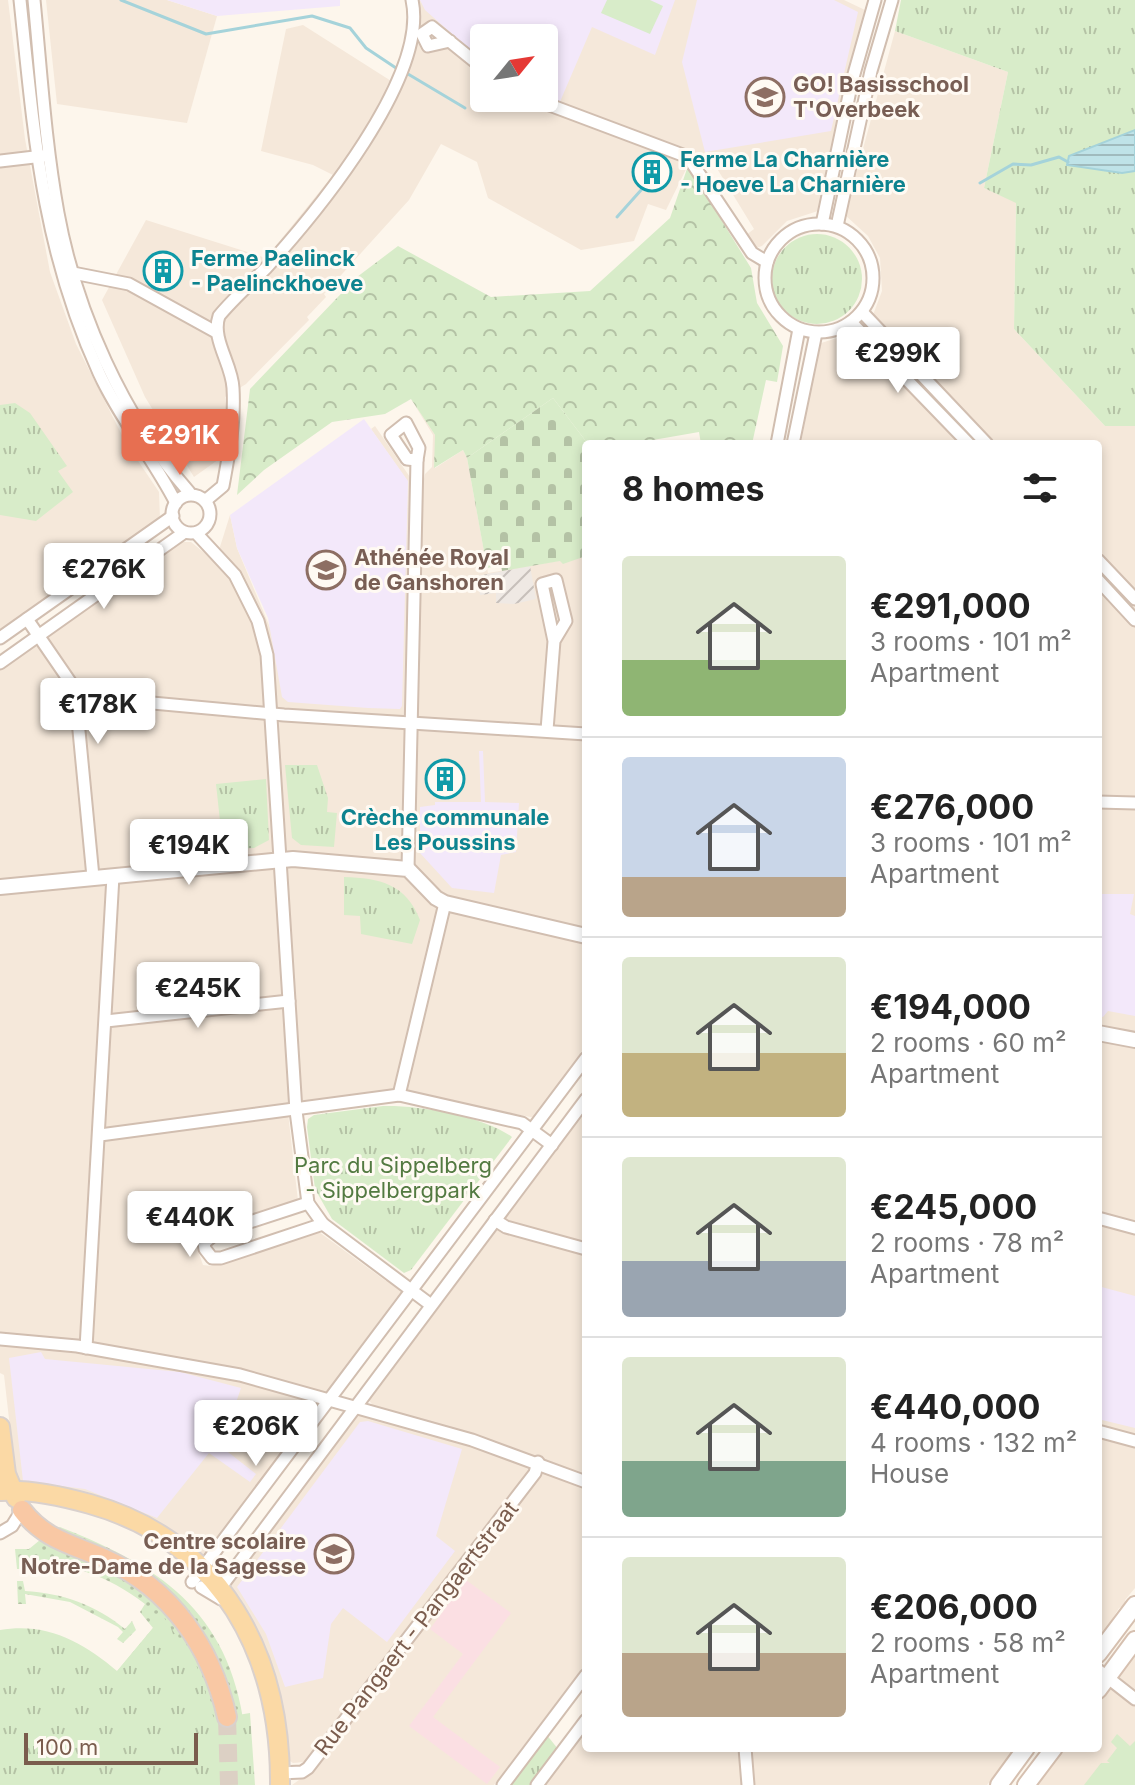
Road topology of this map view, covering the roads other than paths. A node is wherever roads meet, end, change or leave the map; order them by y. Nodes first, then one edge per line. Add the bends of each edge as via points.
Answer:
1 (20, 0) edge
2 (34, 0) edge
3 (412, 0) edge
4 (875, 0) edge
5 (892, 0) edge
6 (868, 21) junction
7 (884, 24) junction
8 (450, 41) dead end
9 (470, 57) edge
10 (558, 108) edge
11 (49, 155) junction
12 (36, 156) junction
13 (0, 161) edge
14 (822, 224) junction
15 (837, 226) junction
16 (767, 262) junction
17 (73, 273) junction
18 (862, 312) junction
19 (851, 322) junction
20 (799, 329) junction
21 (216, 332) junction
22 (816, 333) junction
23 (778, 440) edge
24 (794, 440) edge
25 (965, 440) edge
26 (983, 440) edge
27 (417, 460) dead end
28 (189, 492) junction
29 (205, 501) junction
30 (176, 503) junction
31 (173, 516) junction
32 (182, 534) junction
33 (197, 534) junction
34 (1102, 564) edge
35 (1102, 584) edge
36 (1135, 599) edge
37 (1133, 615) edge
38 (27, 619) junction
39 (39, 636) junction
40 (0, 638) edge
41 (554, 641) junction
42 (0, 663) edge
43 (76, 696) junction
44 (273, 713) junction
45 (412, 723) junction
46 (547, 730) junction
47 (582, 734) edge
48 (1102, 802) edge
49 (1135, 803) edge
50 (281, 860) junction
51 (408, 869) junction
52 (113, 876) junction
53 (93, 877) junction
54 (0, 887) edge
55 (445, 903) junction
56 (582, 935) edge
57 (289, 1001) junction
58 (106, 1021) junction
59 (1102, 1034) edge
60 (1135, 1040) edge
61 (582, 1063) edge
62 (399, 1095) junction
63 (582, 1104) edge
64 (296, 1111) junction
65 (532, 1130) junction
66 (100, 1135) junction
67 (552, 1145) junction
68 (308, 1203) junction
69 (1102, 1219) edge
70 (495, 1220) junction
71 (323, 1224) junction
72 (1135, 1228) edge
73 (582, 1248) edge
74 (411, 1291) junction
75 (431, 1305) junction
76 (0, 1339) edge
77 (86, 1348) junction
78 (329, 1399) junction
79 (356, 1407) junction
80 (0, 1427) edge
81 (1102, 1432) edge
82 (1135, 1441) edge
83 (538, 1462) junction
84 (582, 1480) edge
85 (6, 1491) edge
86 (22, 1510) junction
87 (0, 1533) edge
88 (198, 1578) junction
89 (218, 1590) junction
90 (1135, 1605) edge
91 (1135, 1640) edge
92 (1102, 1649) edge
93 (1102, 1678) edge
94 (582, 1680) edge
95 (1102, 1680) edge
96 (1135, 1699) edge
97 (227, 1717) tunnel mouth
98 (582, 1725) edge
99 (745, 1752) edge
100 (1023, 1752) edge
101 (1051, 1752) edge
102 (280, 1779) edge
103 (503, 1785) edge
104 (537, 1785) edge
105 (748, 1785) edge
106 (999, 1785) edge
107 (1026, 1785) edge

1 - 12 street
2 - 11 street
3 - 21 street via 410,49 393,92 297,231 219,316
4 - 6 street
5 - 7 street
6 - 7 street
6 - 14 street
7 - 15 street
8 - 9 street
10 - 16 street via 688,157 752,253
11 - 12 street
11 - 17 street
12 - 13 street
12 - 30 street via 49,229 79,328 116,406
14 - 15 street
14 - 16 street via 788,233
15 - 18 street via 857,239 871,260 873,284
16 - 20 street via 770,302
17 - 21 street via 129,284
17 - 28 street via 128,401
18 - 19 street
18 - 26 street
19 - 22 street
19 - 25 street
20 - 22 street
20 - 23 street
21 - 29 street via 233,384 233,422 223,486
22 - 24 street
27 - 45 street
28 - 29 street
28 - 30 street
29 - 33 street via 206,525
30 - 31 street
31 - 32 street
31 - 38 street
32 - 33 street
32 - 39 street
33 - 44 street via 223,559 253,609 267,655
34 - 36 street
35 - 37 street
38 - 39 street
38 - 40 street
39 - 42 street
39 - 43 street
41 - 41 street via 566,621 556,580 542,584
41 - 46 street
43 - 44 street
43 - 53 street
44 - 45 street
44 - 50 street
45 - 46 street
45 - 51 street
46 - 47 street
48 - 49 street
50 - 51 street
50 - 52 street
50 - 57 street
51 - 55 street
52 - 53 street
52 - 58 street
53 - 54 street
55 - 56 street
55 - 62 street
57 - 58 street
57 - 64 street
58 - 66 street
59 - 60 street
61 - 65 street
62 - 64 street
62 - 65 street via 522,1123
63 - 67 street
64 - 66 street
64 - 68 street
65 - 67 street
65 - 74 street
66 - 77 street
67 - 70 street
68 - 71 street
68 - 71 street via 216,1233 204,1243 205,1249 212,1258 221,1258
69 - 72 street
70 - 73 street
70 - 75 street
71 - 74 street
74 - 75 street
74 - 78 street
75 - 79 street
76 - 77 street
77 - 78 street via 200,1366
78 - 79 street
78 - 88 street
79 - 83 street
79 - 89 street
80 - 85 main road
81 - 82 street
83 - 84 street
83 - 102 street, Rue Pangaert - Pangaertstraat via 535,1473 308,1768
85 - 86 main road
85 - 88 main road via 64,1497 104,1508 146,1528
86 - 87 street
86 - 97 highway via 53,1540 119,1565 166,1599 201,1645
88 - 89 main road
89 - 102 main road via 254,1646 271,1693
90 - 92 main road
91 - 93 main road
94 - 103 street
95 - 96 street
98 - 104 street
99 - 105 street
100 - 106 main road
101 - 107 main road

